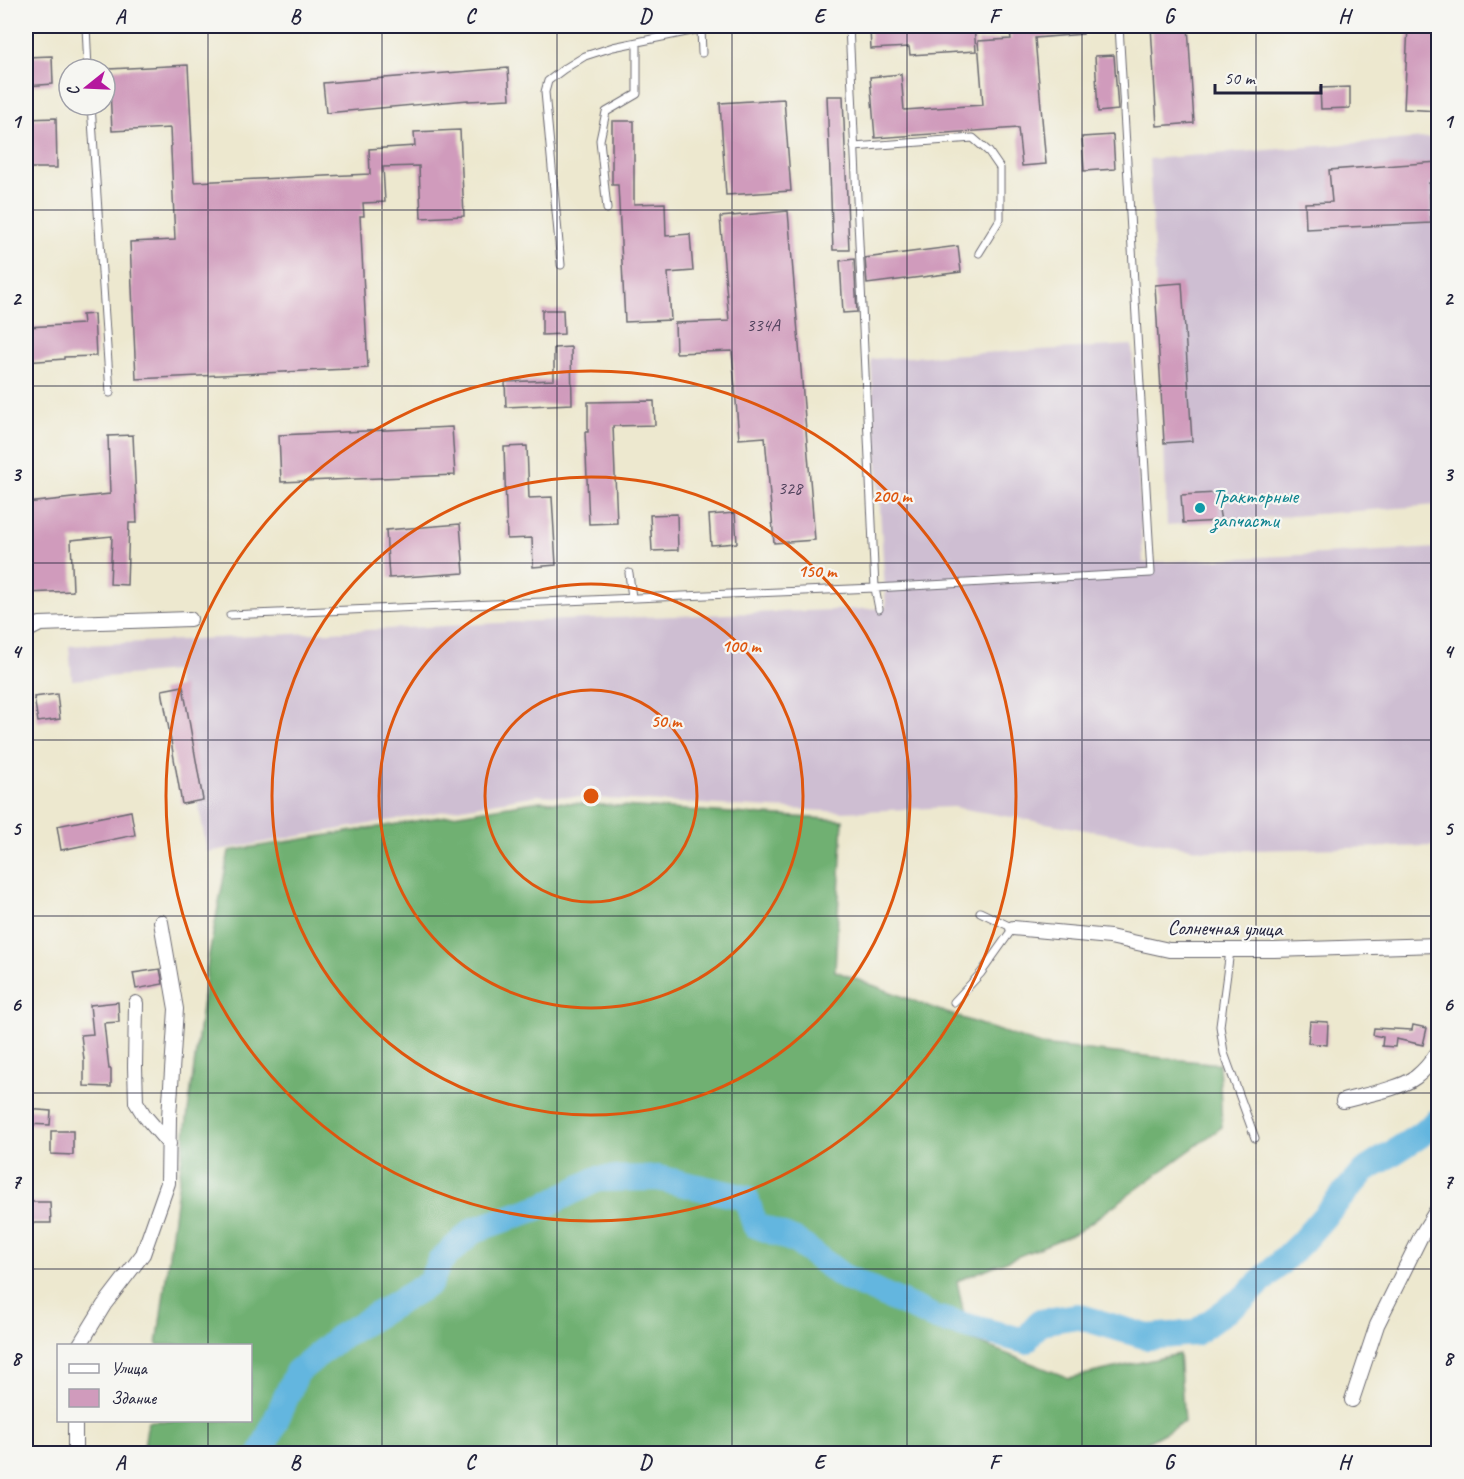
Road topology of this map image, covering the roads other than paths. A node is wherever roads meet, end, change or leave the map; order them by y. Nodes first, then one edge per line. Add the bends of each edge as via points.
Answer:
1 (86, 26) edge
2 (849, 26) edge
3 (1119, 26) edge
4 (700, 27) edge
5 (637, 42) junction
6 (702, 53) dead end
7 (87, 57) edge
8 (92, 117) edge
9 (855, 147) junction
10 (607, 209) dead end
11 (979, 254) dead end
12 (561, 265) dead end
13 (110, 393) dead end
14 (629, 573) dead end
15 (875, 588) junction
16 (632, 598) junction
17 (879, 609) dead end
18 (230, 615) dead end
19 (190, 619) dead end
20 (26, 631) edge
21 (981, 912) dead end
22 (161, 922) dead end
23 (1013, 928) junction
24 (1438, 945) edge
25 (1230, 951) junction
26 (954, 1002) dead end
27 (136, 1003) dead end
28 (1438, 1052) edge
29 (1343, 1101) dead end
30 (1255, 1138) dead end
31 (169, 1144) junction
32 (1438, 1208) edge
33 (80, 1344) edge
34 (1352, 1400) dead end
35 (75, 1422) edge
36 (75, 1454) edge

1 - 7 lane
2 - 9 lane
3 - 15 lane via 1151,573
4 - 5 lane
4 - 6 lane
5 - 10 lane via 638,94 606,112 600,140
5 - 12 lane via 585,56 548,81 545,92
8 - 13 lane
9 - 11 lane via 973,138 1000,168 1000,219
9 - 15 lane
14 - 16 lane
15 - 16 lane
15 - 17 lane
16 - 18 lane
19 - 20 street via 40,624
21 - 23 lane
22 - 31 street via 176,1009
23 - 25 street, Солнечная улица via 1110,938 1169,950
23 - 26 lane via 981,973
24 - 25 street, Солнечная улица
25 - 30 lane via 1220,1026 1224,1053
27 - 31 street via 136,1102
28 - 29 street via 1415,1077
31 - 33 street via 168,1183 143,1254
32 - 34 street via 1377,1325
35 - 36 street

